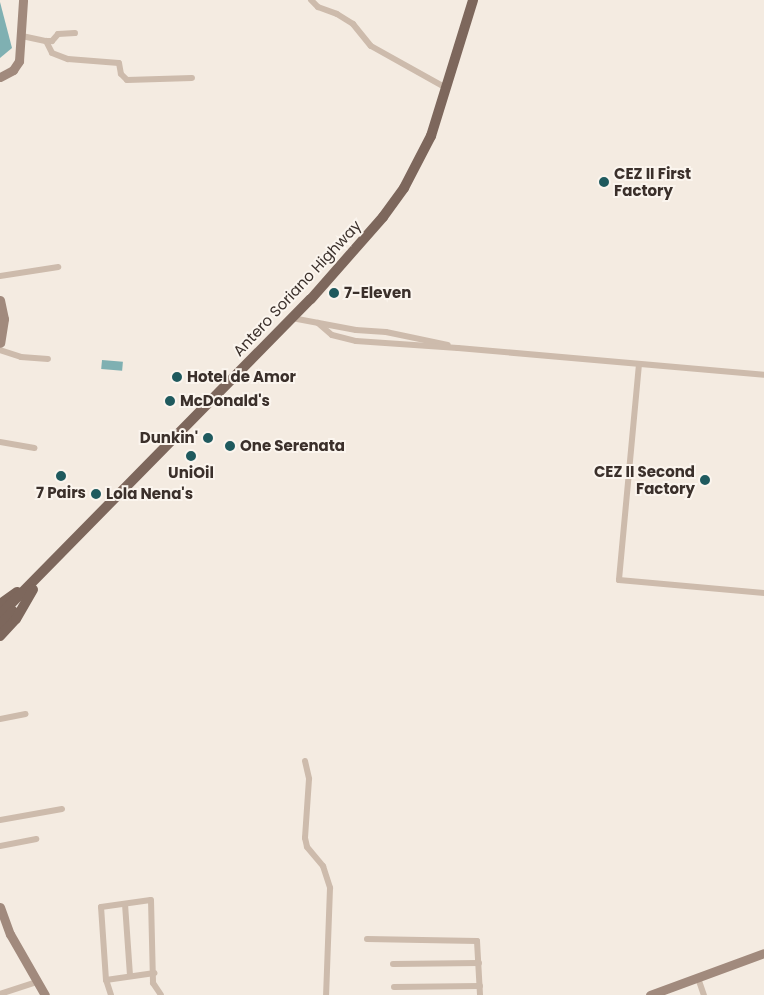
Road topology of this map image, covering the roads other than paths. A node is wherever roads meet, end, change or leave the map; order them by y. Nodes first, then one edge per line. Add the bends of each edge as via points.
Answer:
1 (23, 0) edge
2 (311, 0) edge
3 (472, 0) edge
4 (75, 33) dead end
5 (22, 36) junction
6 (46, 41) junction
7 (0, 77) edge
8 (192, 78) dead end
9 (446, 88) junction
10 (58, 267) dead end
11 (0, 276) edge
12 (0, 300) edge
13 (292, 318) junction
14 (318, 323) junction
15 (0, 343) edge
16 (458, 348) junction
17 (0, 350) edge
18 (48, 359) dead end
19 (639, 364) junction
20 (764, 375) edge
21 (0, 442) edge
22 (34, 448) dead end
23 (31, 587) junction
24 (764, 593) edge
25 (0, 604) edge
26 (0, 615) edge
27 (0, 625) edge
28 (0, 636) edge
29 (26, 714) dead end
30 (0, 719) edge
31 (305, 761) dead end
32 (62, 809) dead end
33 (0, 820) edge
34 (36, 839) dead end
35 (0, 846) edge
36 (125, 904) junction
37 (0, 908) edge
38 (367, 939) dead end
39 (764, 953) edge
40 (479, 963) junction
41 (393, 964) dead end
42 (154, 973) junction
43 (130, 976) junction
44 (698, 978) junction
45 (106, 980) junction
46 (37, 982) junction
47 (480, 986) junction
48 (394, 987) dead end
49 (0, 994) edge
50 (652, 994) edge
51 (45, 995) edge
52 (111, 995) edge
53 (161, 995) edge
54 (326, 995) edge
55 (480, 995) edge
56 (704, 995) edge

1 - 5 main road
2 - 9 street via 318,7 338,14 352,24 371,46
3 - 9 main road, Antero Soriano Highway
4 - 6 street via 58,34 52,41
5 - 6 street
5 - 7 main road via 16,66
6 - 8 street via 52,53 68,59 119,63 121,74 128,80
9 - 13 main road, Antero Soriano Highway via 430,136 404,188 359,247
10 - 11 street
12 - 15 main road via 4,319
13 - 14 street
13 - 23 main road, Antero Soriano Highway via 66,546
14 - 16 street via 386,332
14 - 16 street via 332,335 356,341
16 - 19 street
17 - 18 street via 21,357
19 - 20 street
19 - 24 street via 619,580
21 - 22 street
23 - 25 main road
23 - 26 main road, Antero Soriano Highway
23 - 27 main road, Antero Soriano Highway
23 - 28 main road via 16,619
29 - 30 street
31 - 54 street via 309,779 305,838 307,847 323,866 330,888
32 - 33 street
34 - 35 street
36 - 42 street via 151,900
36 - 43 street
36 - 45 street via 101,907
37 - 46 main road via 10,934
38 - 40 street via 474,939 478,943
39 - 44 main road
40 - 41 street
40 - 47 street
42 - 43 street
42 - 53 street via 154,985
43 - 45 street
44 - 50 main road
44 - 56 street
45 - 52 street
46 - 49 street
46 - 51 main road
47 - 48 street
47 - 55 street

